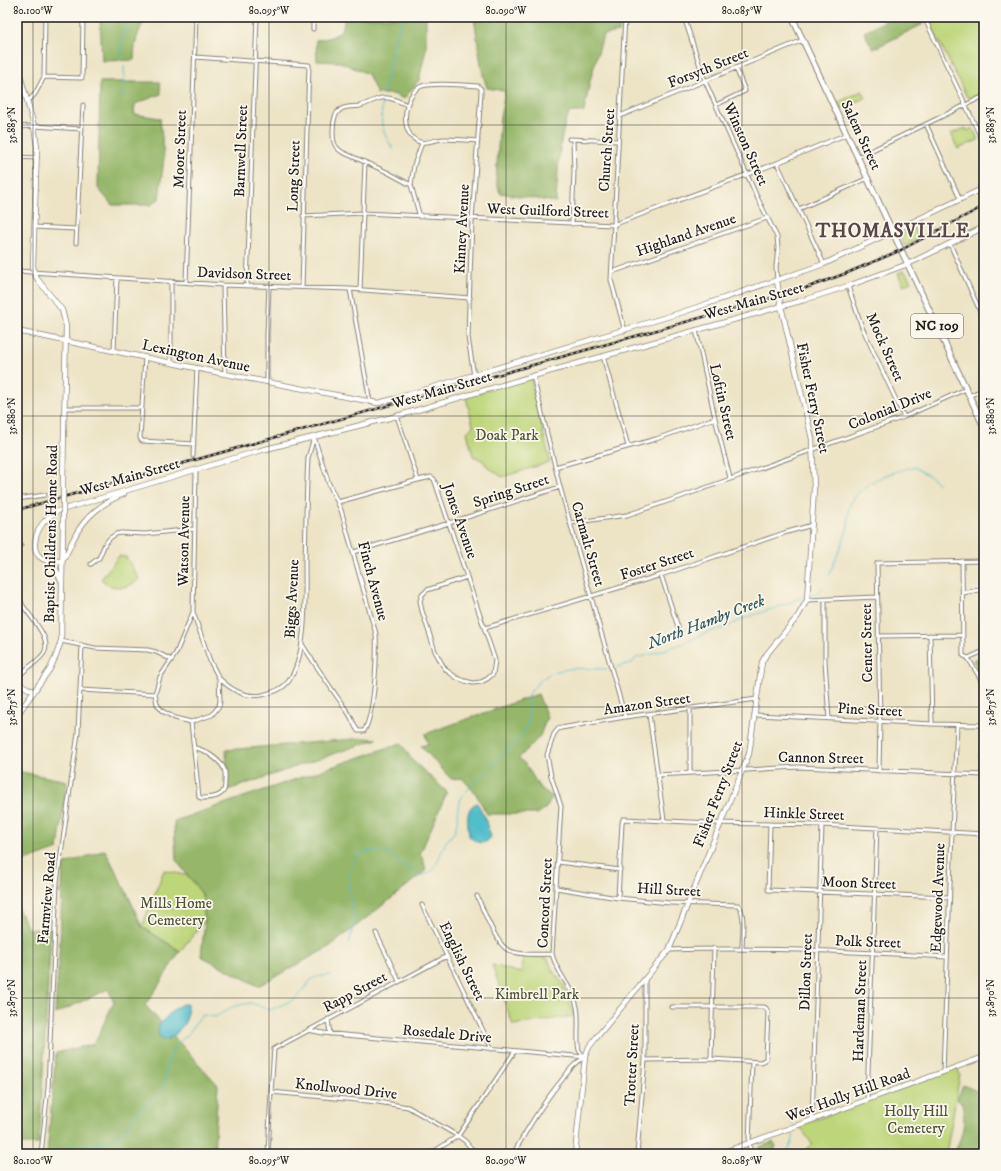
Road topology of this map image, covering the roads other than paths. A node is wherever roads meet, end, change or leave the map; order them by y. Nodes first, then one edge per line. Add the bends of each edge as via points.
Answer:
1 (44, 17) edge
2 (83, 17) edge
3 (196, 17) edge
4 (257, 17) edge
5 (314, 17) edge
6 (625, 17) edge
7 (684, 17) edge
8 (792, 17) edge
9 (924, 17) edge
10 (313, 30) dead end
11 (803, 40) junction
12 (195, 57) junction
13 (255, 62) junction
14 (17, 64) edge
15 (736, 68) junction
16 (44, 77) junction
17 (705, 81) junction
18 (984, 96) edge
19 (28, 100) junction
20 (82, 105) dead end
21 (407, 105) junction
22 (716, 105) junction
23 (966, 105) junction
24 (620, 116) junction
25 (926, 124) junction
26 (34, 126) junction
27 (17, 127) edge
28 (82, 128) junction
29 (847, 134) junction
30 (478, 141) junction
31 (618, 141) junction
32 (422, 143) junction
33 (984, 144) edge
34 (17, 157) edge
35 (858, 157) junction
36 (37, 158) junction
37 (365, 162) junction
38 (777, 163) junction
39 (747, 174) junction
40 (868, 178) junction
41 (411, 185) junction
42 (984, 188) edge
43 (960, 199) junction
44 (799, 209) junction
45 (363, 214) junction
46 (303, 216) junction
47 (420, 217) junction
48 (767, 218) junction
49 (472, 220) junction
50 (572, 224) junction
51 (613, 225) junction
52 (34, 226) junction
53 (984, 227) edge
54 (76, 229) junction
55 (893, 232) junction
56 (76, 243) dead end
57 (950, 244) junction
58 (824, 264) junction
59 (908, 264) junction
60 (17, 271) edge
61 (612, 272) junction
62 (34, 273) junction
63 (117, 278) junction
64 (171, 281) junction
65 (777, 281) junction
66 (186, 282) junction
67 (223, 285) junction
68 (247, 286) junction
69 (269, 286) junction
70 (848, 286) junction
71 (302, 287) junction
72 (350, 289) junction
73 (360, 290) junction
74 (470, 298) junction
75 (781, 306) junction
76 (984, 320) edge
77 (696, 330) junction
78 (17, 331) edge
79 (625, 331) junction
80 (65, 341) junction
81 (114, 350) junction
82 (603, 356) junction
83 (145, 357) junction
84 (171, 362) junction
85 (196, 368) junction
86 (224, 374) junction
87 (474, 376) junction
88 (533, 376) junction
89 (267, 382) junction
90 (966, 389) junction
91 (984, 389) edge
92 (969, 396) junction
93 (370, 402) junction
94 (65, 408) junction
95 (142, 408) junction
96 (397, 416) junction
97 (904, 417) junction
98 (715, 418) junction
99 (984, 427) edge
100 (314, 437) junction
101 (194, 444) junction
102 (628, 446) junction
103 (814, 450) junction
104 (193, 456) dead end
105 (555, 467) junction
106 (196, 470) junction
107 (730, 478) junction
108 (418, 480) junction
109 (156, 482) junction
110 (560, 487) junction
111 (45, 495) dead end
112 (17, 499) edge
113 (338, 502) junction
114 (449, 523) junction
115 (571, 523) junction
116 (812, 525) junction
117 (194, 529) junction
118 (354, 552) junction
119 (984, 560) edge
120 (48, 561) junction
121 (62, 561) junction
122 (962, 561) junction
123 (91, 564) dead end
124 (661, 575) junction
125 (467, 577) junction
126 (62, 582) junction
127 (17, 589) edge
128 (984, 589) edge
129 (963, 593) junction
130 (592, 596) junction
131 (877, 597) junction
132 (807, 600) junction
133 (825, 600) junction
134 (193, 612) junction
135 (678, 627) dead end
136 (485, 628) junction
137 (963, 634) junction
138 (930, 635) junction
139 (878, 636) junction
140 (61, 641) junction
141 (302, 644) junction
142 (82, 645) junction
143 (984, 651) edge
144 (968, 658) junction
145 (172, 660) junction
146 (219, 678) junction
147 (17, 679) edge
148 (17, 682) edge
149 (984, 689) edge
150 (80, 690) junction
151 (34, 692) junction
152 (156, 694) junction
153 (757, 699) junction
154 (690, 708) junction
155 (17, 714) edge
156 (649, 714) junction
157 (755, 715) junction
158 (625, 717) junction
159 (829, 719) junction
160 (191, 722) junction
161 (880, 722) junction
162 (932, 724) junction
163 (957, 725) junction
164 (984, 725) edge
165 (550, 744) joint
166 (984, 744) edge
167 (195, 748) junction
168 (743, 770) junction
169 (879, 771) junction
170 (690, 773) junction
171 (955, 774) junction
172 (657, 775) junction
173 (983, 775) edge
174 (664, 820) junction
175 (721, 822) junction
176 (770, 824) junction
177 (822, 825) junction
178 (877, 828) junction
179 (952, 832) junction
180 (984, 834) edge
181 (558, 862) junction
182 (620, 870) junction
183 (556, 888) junction
184 (820, 892) junction
185 (875, 894) junction
186 (477, 896) dead end
187 (949, 897) junction
188 (618, 898) junction
189 (687, 903) junction
190 (422, 905) dead end
191 (376, 933) dead end
192 (714, 948) junction
193 (742, 948) junction
194 (669, 950) junction
195 (818, 950) junction
196 (873, 952) junction
197 (552, 954) junction
198 (447, 956) junction
199 (947, 957) junction
200 (645, 978) junction
201 (399, 981) junction
202 (672, 1007) dead end
203 (712, 1007) junction
204 (328, 1019) junction
205 (308, 1030) junction
206 (330, 1034) junction
207 (492, 1049) junction
208 (515, 1051) junction
209 (585, 1057) junction
210 (984, 1057) edge
211 (711, 1059) junction
212 (645, 1060) junction
213 (752, 1062) junction
214 (943, 1072) junction
215 (271, 1092) junction
216 (867, 1099) junction
217 (812, 1120) junction
218 (458, 1136) junction
219 (749, 1143) junction
220 (41, 1154) edge
221 (268, 1154) edge
222 (430, 1154) edge
223 (476, 1154) edge
224 (513, 1154) edge
225 (575, 1154) edge
226 (637, 1154) edge
227 (720, 1154) edge
228 (751, 1154) edge

1 - 16 street
2 - 16 street via 82,78
3 - 12 street, Moore Street
4 - 13 street, Barnwell Street
5 - 10 street
6 - 24 street, Church Street
7 - 17 street, Winston Street
8 - 11 main road, Salem Street / NC 109
9 - 23 street
11 - 15 street, Forsyth Street
11 - 29 main road, Salem Street / NC 109
12 - 13 street
12 - 66 street, Moore Street
13 - 46 street, Long Street via 309,65
13 - 68 street, Barnwell Street
14 - 19 street
15 - 17 street, Forsyth Street
15 - 22 street via 745,91
16 - 19 street via 35,94
17 - 22 street, Winston Street
17 - 24 street, Forsyth Street
18 - 23 street
19 - 26 street
20 - 28 street
21 - 30 street, Kinney Avenue via 415,91 424,86 478,86 481,89
21 - 32 street via 406,121 409,132
21 - 37 street via 387,97 360,106 344,107 337,113 334,125 335,145 342,152
22 - 39 street, Winston Street
23 - 25 street
23 - 33 street
24 - 31 street, Church Street
25 - 35 street
25 - 43 street
26 - 27 street
26 - 28 street
26 - 36 street
28 - 54 street
29 - 35 main road, Salem Street / NC 109
29 - 38 street, West Guilford Street
30 - 32 street via 444,139
30 - 49 street, Kinney Avenue
31 - 50 street via 571,140 574,171
31 - 51 street, Church Street
32 - 41 street
34 - 36 street
35 - 40 main road, Salem Street / NC 109
36 - 52 street
37 - 41 street
37 - 45 street
38 - 39 street, West Guilford Street
38 - 44 street
39 - 48 street, Winston Street
39 - 51 street, West Guilford Street
40 - 44 street
40 - 55 main road, Salem Street / NC 109
41 - 47 street
42 - 43 street, West Main Street
43 - 55 street, West Main Street
44 - 58 street
45 - 46 street, West Guilford Street
45 - 47 street, West Guilford Street
45 - 73 street
46 - 71 street, Long Street
47 - 49 street, West Guilford Street
48 - 61 street, Highland Avenue
48 - 65 street, Winston Street via 778,242
49 - 50 street, West Guilford Street
49 - 74 street, Kinney Avenue
50 - 51 street, West Guilford Street
51 - 61 street, Church Street
52 - 54 street
52 - 62 street
53 - 57 street, West Main Street
54 - 56 street
55 - 58 street, West Main Street
55 - 59 main road, Salem Street / NC 109
57 - 59 street, West Main Street
57 - 76 street
58 - 65 street, West Main Street
59 - 70 street, West Main Street
59 - 90 main road, NC 109
60 - 62 street, Davidson Street
61 - 79 street, Church Street via 611,285
62 - 63 street, Davidson Street
62 - 80 street, Baptist Childrens Home Road via 42,287 62,310 66,326
63 - 64 street, Davidson Street
63 - 81 street
64 - 66 street, Davidson Street
64 - 84 street
65 - 75 street, Fisher Ferry Street
65 - 79 street, West Main Street
66 - 67 street, Davidson Street
67 - 68 street, Davidson Street
67 - 86 street
68 - 69 street, Davidson Street
69 - 71 street, Davidson Street
69 - 89 street
70 - 75 street, West Main Street
70 - 97 street, Mock Street via 862,327
71 - 72 street, Davidson Street
72 - 73 street, Davidson Street
72 - 93 street
73 - 74 street, Davidson Street
74 - 87 street, Kinney Avenue via 468,337
75 - 77 street, West Main Street
75 - 103 street, Fisher Ferry Street
77 - 82 street, West Main Street
77 - 98 street, Loftin Street
78 - 80 street, Lexington Avenue
79 - 87 street, West Main Street
80 - 81 street, Lexington Avenue
80 - 94 street, Baptist Childrens Home Road
81 - 83 street, Lexington Avenue
82 - 88 street, West Main Street
82 - 102 street
83 - 84 street, Lexington Avenue
83 - 95 street
84 - 85 street, Lexington Avenue
85 - 86 street, Lexington Avenue
85 - 101 street
86 - 89 street, Lexington Avenue
87 - 93 street, West Main Street via 394,399
88 - 96 street, West Main Street
88 - 105 street, Carmalt Street
89 - 93 street, Lexington Avenue
90 - 92 main road, NC 109
90 - 97 street, Colonial Drive
91 - 92 street
92 - 99 main road, NC 109
94 - 95 street
94 - 121 street, Baptist Childrens Home Road, bridge
95 - 101 street via 142,441
96 - 100 street, West Main Street
96 - 108 street, Jones Avenue
97 - 103 street, Colonial Drive
98 - 102 street, Spring Street via 666,436
98 - 107 street, Loftin Street
100 - 106 street, West Main Street
100 - 113 street, Finch Avenue via 329,484
100 - 141 street, Biggs Avenue via 308,458
101 - 104 street
102 - 105 street, Spring Street
103 - 107 street, Colonial Drive
103 - 116 street, Fisher Ferry Street
105 - 110 street, Carmalt Street
106 - 109 street, West Main Street
106 - 117 street, Watson Avenue
107 - 115 street, Colonial Drive via 627,515
108 - 113 street
108 - 114 street, Jones Avenue via 431,477 434,479
109 - 120 street, West Main Street via 52,514 40,528 35,545 37,554
109 - 121 street via 119,495 98,508 79,529
110 - 114 street, Spring Street
110 - 115 street, Carmalt Street
111 - 112 street
113 - 118 street, Finch Avenue
114 - 118 street, Spring Street
114 - 125 street, Jones Avenue
115 - 130 street, Carmalt Street
116 - 124 street, Foster Street
116 - 132 street, Fisher Ferry Street
117 - 123 street via 116,534 105,544 100,558
117 - 134 street, Watson Avenue
118 - 141 street, Finch Avenue via 376,634 377,654 369,718 364,730 358,731
119 - 122 street
120 - 121 street
120 - 126 street, West Main Street via 56,569
121 - 126 street, Baptist Childrens Home Road
122 - 129 street
122 - 131 street, Center Street via 877,563
124 - 130 street, Foster Street
124 - 135 street
125 - 136 street, Jones Avenue
125 - 136 street, Jones Avenue via 427,590 420,601 435,651 446,670 457,678 473,683 481,682 493,674 495,660
126 - 140 street, Baptist Childrens Home Road
127 - 147 street via 22,604 44,636 47,645 41,657 23,670
128 - 129 street
129 - 137 street
130 - 136 street, Foster Street
130 - 158 street, Carmalt Street
131 - 133 street
131 - 139 street, Center Street
132 - 133 street
132 - 153 street, Fisher Ferry Street via 798,616 764,658
133 - 159 street via 825,660
134 - 145 street
134 - 146 street
137 - 138 street
137 - 144 street via 963,655
138 - 139 street
138 - 162 street
139 - 161 street, Center Street
140 - 142 street
140 - 151 street, Baptist Childrens Home Road via 54,662
141 - 146 street, Biggs Avenue via 289,681 276,691 250,696 233,690
142 - 145 street via 95,648 148,650
142 - 150 street, Farmview Road
143 - 144 street
144 - 149 street
145 - 152 street via 160,677
146 - 160 street via 220,702 216,711
148 - 151 street
150 - 152 street
150 - 220 street, Farmview Road via 78,733 57,882 48,1088
151 - 155 street, Baptist Childrens Home Road
152 - 160 street via 157,704 162,711
153 - 154 street, Amazon Street
153 - 157 street, Fisher Ferry Street
154 - 156 street, Amazon Street
154 - 170 street
156 - 158 street, Amazon Street
156 - 172 street
157 - 159 street, Pine Street
157 - 168 street, Fisher Ferry Street via 750,748
158 - 165 street, Amazon Street via 561,728 556,731
159 - 161 street, Pine Street
160 - 167 street
161 - 162 street, Pine Street
161 - 169 street, Center Street
162 - 163 street, Pine Street
163 - 164 street, Pine Street
163 - 171 street, Edgewood Avenue
165 - 181 street, Concord Street via 548,761 561,806
166 - 173 street
167 - 167 street via 199,797 218,796 225,788 224,769 208,754
168 - 169 street, Cannon Street via 800,767
168 - 170 street, Cannon Street
168 - 175 street, Fisher Ferry Street
169 - 171 street, Cannon Street
170 - 172 street, Cannon Street
171 - 173 street, Cannon Street
171 - 179 street, Edgewood Avenue
172 - 174 street
174 - 175 street, Hinkle Street
174 - 182 street, Hinkle Street via 623,819
175 - 176 street, Hinkle Street
175 - 189 street, Fisher Ferry Street
176 - 177 street, Hinkle Street
176 - 184 street, Moon Street via 768,890
177 - 178 street, Hinkle Street
177 - 184 street, Dillon Street
178 - 179 street, Hinkle Street
178 - 185 street, Hardeman Street
179 - 180 street, Hinkle Street
179 - 187 street, Edgewood Avenue
181 - 182 street
181 - 183 street, Concord Street
182 - 188 street
183 - 188 street, Hill Street
183 - 197 street, Concord Street
184 - 185 street, Moon Street
184 - 195 street, Dillon Street
185 - 187 street, Moon Street
185 - 196 street, Hardeman Street
186 - 197 street via 498,940 504,947 517,952
187 - 199 street, Edgewood Avenue
188 - 189 street, Hill Street
189 - 193 street, Hill Street via 738,905 742,915
189 - 194 street, Fisher Ferry Street
190 - 198 street, English Street
191 - 201 street
192 - 193 street, Polk Street
192 - 194 street, Polk Street
192 - 203 street
193 - 195 street, Polk Street
194 - 200 street, Fisher Ferry Street
195 - 196 street, Polk Street
195 - 217 street, Dillon Street
196 - 199 street, Polk Street
196 - 216 street, Hardeman Street
197 - 209 street, Concord Street via 576,1002 579,1016 578,1047
198 - 201 street, Rapp Street
198 - 207 street, English Street
199 - 214 street, Edgewood Avenue
200 - 209 street, Fisher Ferry Street via 589,1047
200 - 212 street, Trotter Street
201 - 204 street, Rapp Street
202 - 203 street
203 - 211 street
203 - 213 street via 766,1008 766,1059 763,1062
204 - 205 street, Rapp Street
204 - 206 street
205 - 206 street, Rosedale Drive
205 - 215 street, Rapp Street via 274,1049
206 - 207 street, Rosedale Drive
207 - 208 street, Rosedale Drive
208 - 209 street, Rosedale Drive
208 - 218 street
209 - 224 street via 575,1064 548,1096
209 - 225 street, Fisher Ferry Street
210 - 214 street, West Holly Hill Road
211 - 212 street
211 - 213 street
212 - 226 street, Trotter Street
213 - 219 street
214 - 216 street, West Holly Hill Road
215 - 218 street, Knollwood Drive via 408,1107
215 - 221 street
216 - 217 street, West Holly Hill Road
217 - 219 street, West Holly Hill Road
218 - 222 street
218 - 223 street, Knollwood Drive
219 - 227 street, West Holly Hill Road
219 - 228 street

